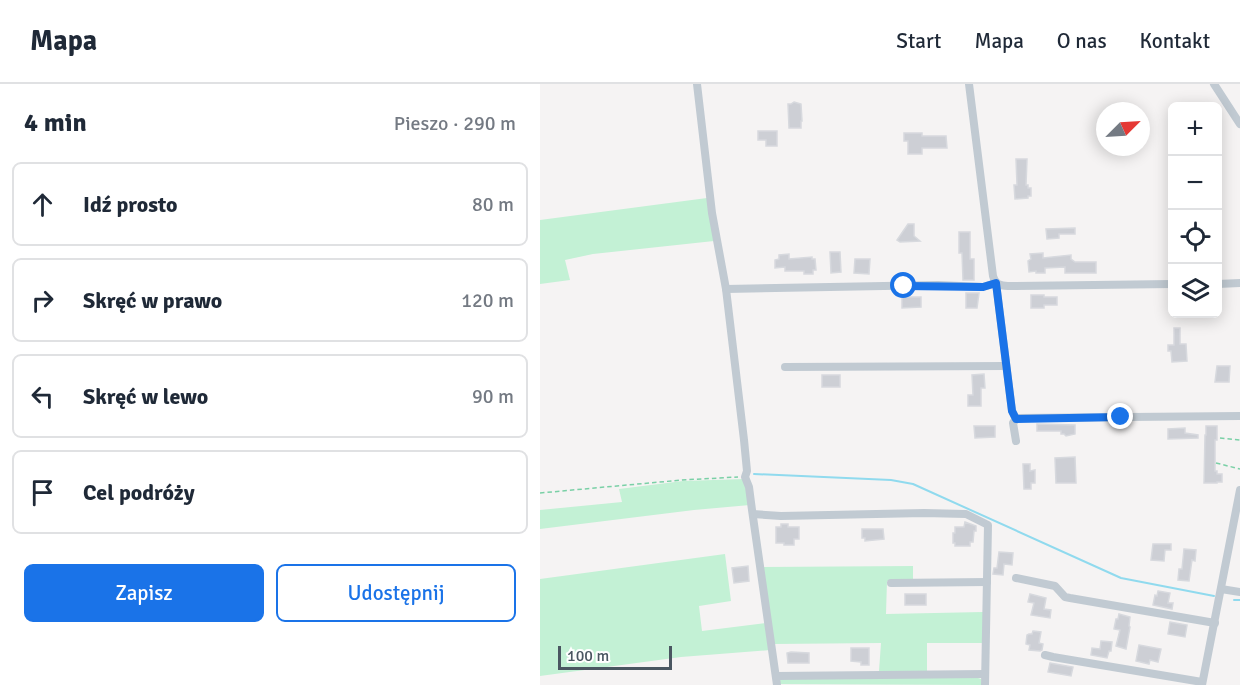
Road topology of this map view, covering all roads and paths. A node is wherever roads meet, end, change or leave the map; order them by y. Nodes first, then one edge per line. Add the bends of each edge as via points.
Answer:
1 (697, 84) edge
2 (969, 84) edge
3 (1214, 84) edge
4 (1240, 124) edge
5 (996, 283) junction
6 (1240, 283) edge
7 (1168, 284) edge
8 (1222, 284) edge
9 (726, 289) junction
10 (1006, 366) junction
11 (784, 367) dead end
12 (1240, 416) edge
13 (1016, 419) junction
14 (1220, 438) dead end
15 (1240, 440) edge
16 (1016, 441) dead end
17 (1216, 463) dead end
18 (1240, 469) edge
19 (745, 477) junction
20 (1240, 490) edge
21 (540, 493) edge
22 (753, 514) junction
23 (1016, 578) dead end
24 (987, 582) junction
25 (891, 583) dead end
26 (1221, 589) junction
27 (1240, 592) edge
28 (1215, 623) junction
29 (1046, 655) dead end
30 (985, 674) junction
31 (776, 681) edge
32 (1202, 684) edge
33 (985, 685) edge

1 - 9 street
2 - 5 street
3 - 4 street
5 - 7 street
5 - 9 street via 983,287
5 - 10 street
6 - 8 street
9 - 19 street
10 - 11 street
10 - 13 street
12 - 13 street
13 - 16 street
14 - 15 path
17 - 18 path
19 - 21 path
19 - 22 street
20 - 26 street
22 - 24 street via 966,514 988,525
22 - 31 street
23 - 28 street via 1055,586 1065,597
24 - 25 street
24 - 30 street
26 - 27 street
26 - 28 street
28 - 32 street
29 - 32 street
30 - 31 street
30 - 33 street

